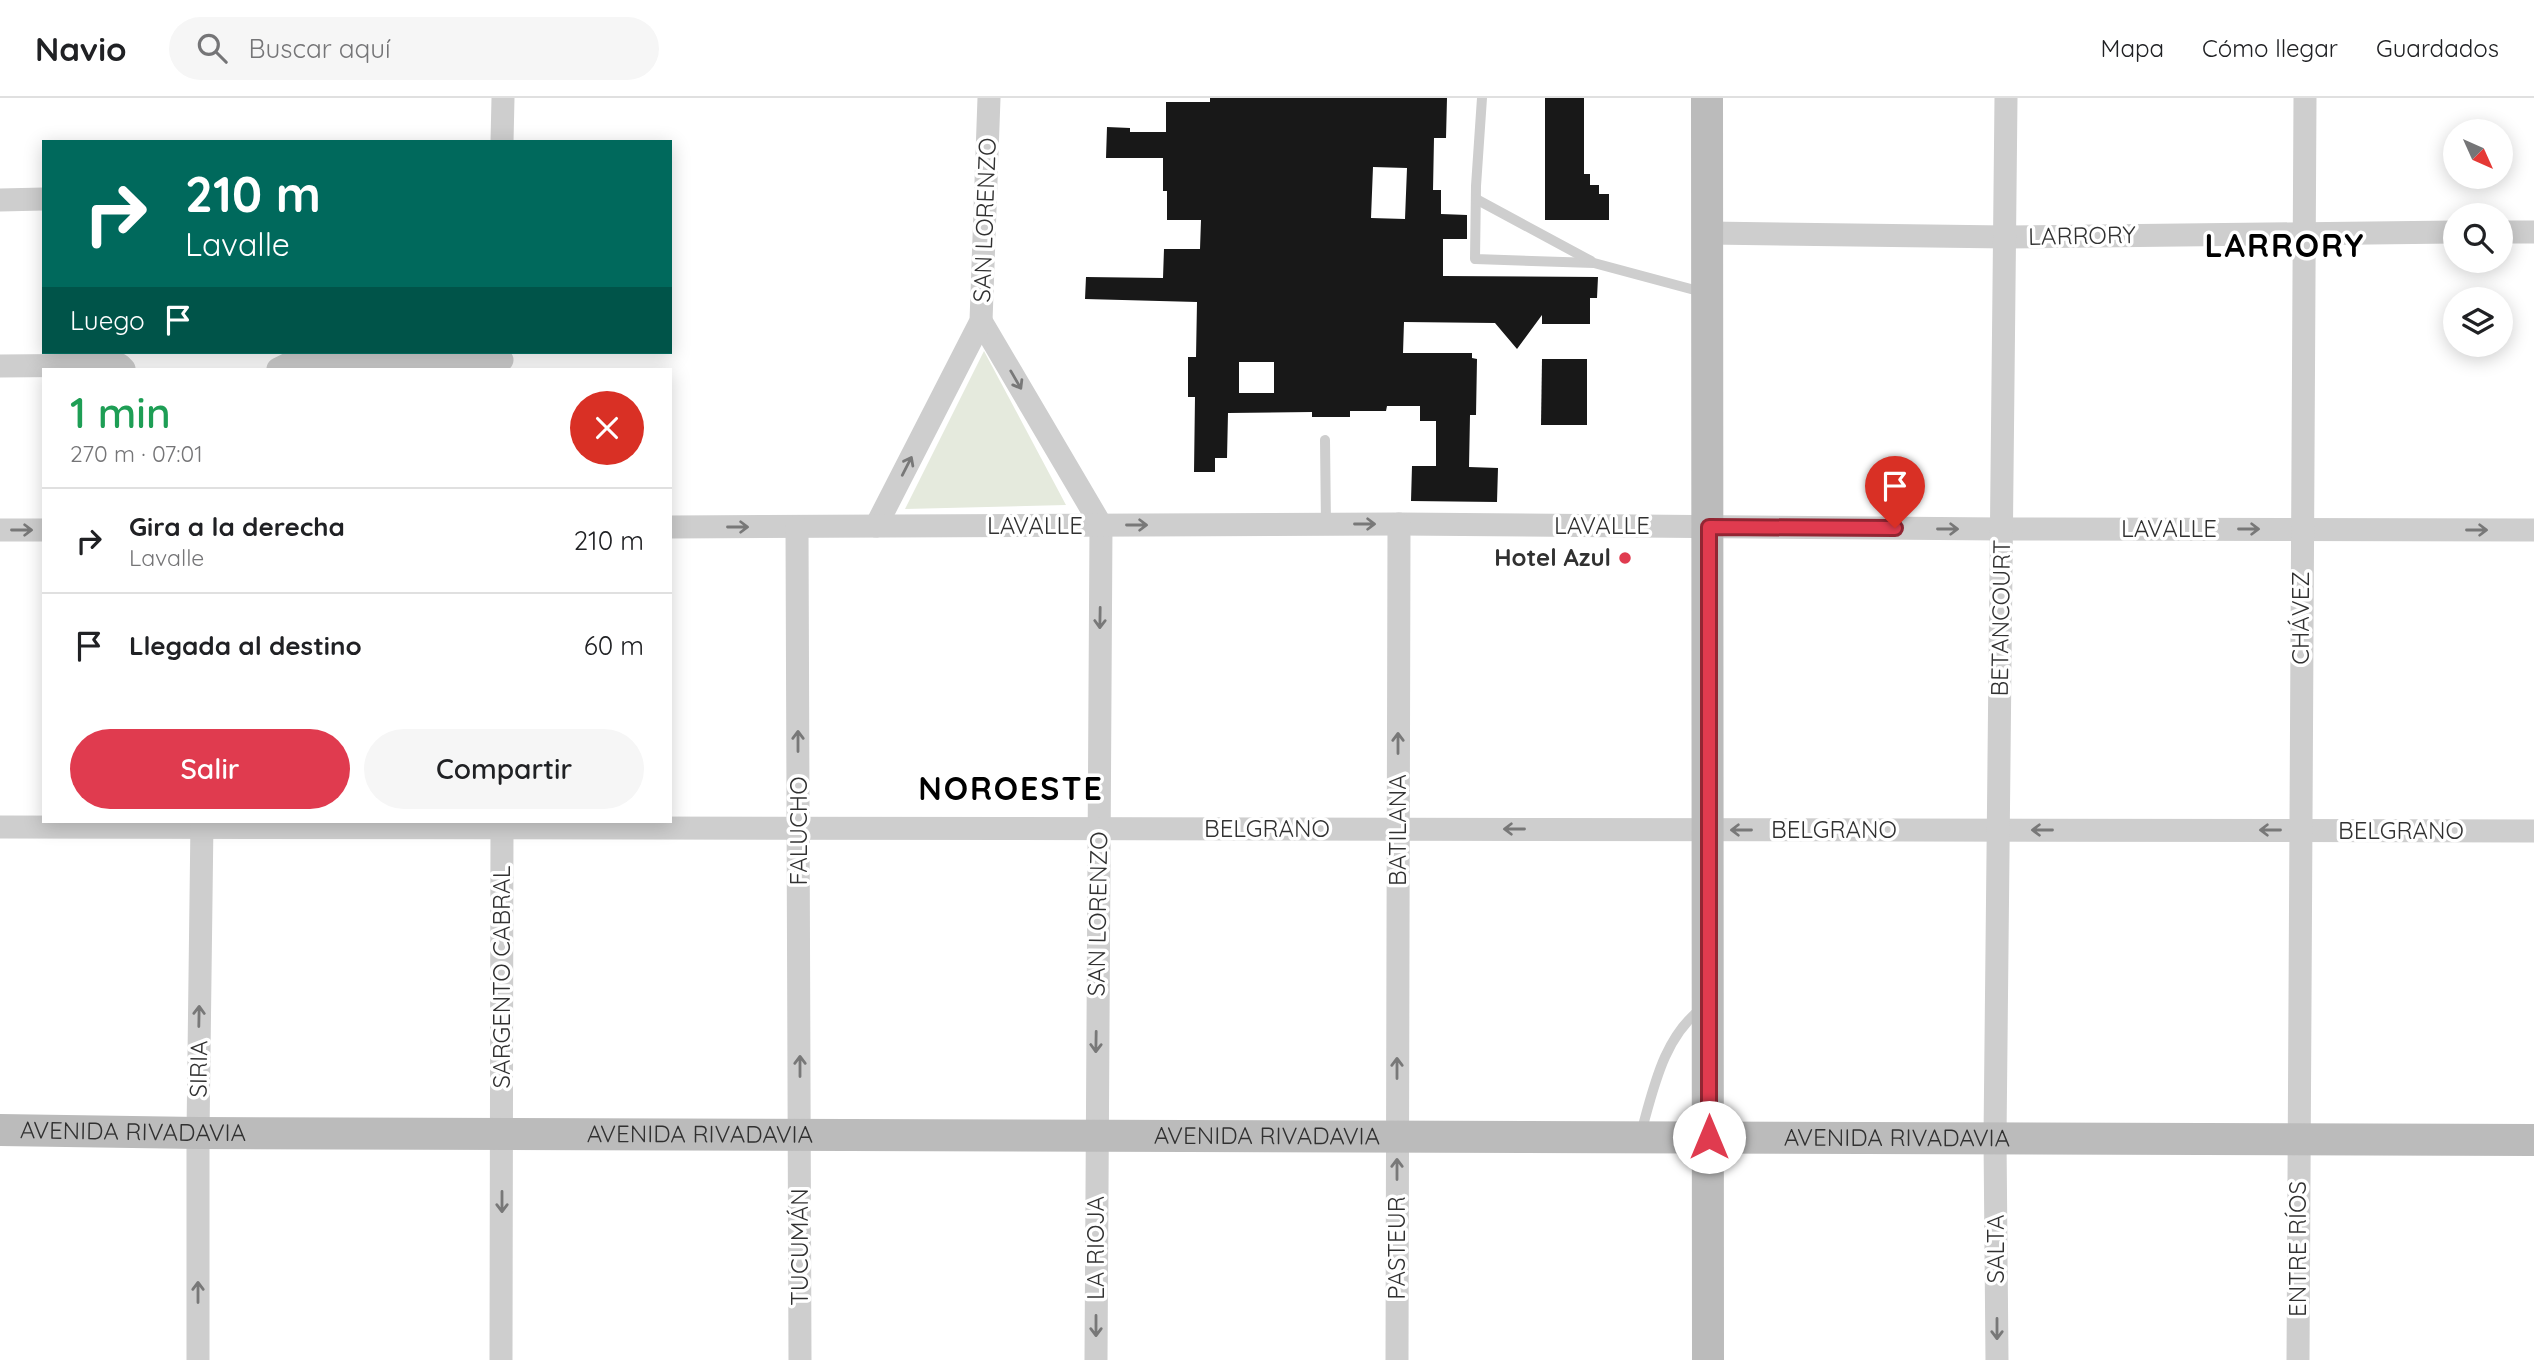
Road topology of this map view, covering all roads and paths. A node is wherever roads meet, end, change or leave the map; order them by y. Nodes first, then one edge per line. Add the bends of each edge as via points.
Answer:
1 (503, 98) edge
2 (989, 98) edge
3 (1482, 98) edge
4 (1707, 98) edge
5 (2006, 98) edge
6 (2305, 98) edge
7 (502, 140) edge
8 (42, 199) edge
9 (1476, 199) junction
10 (0, 200) edge
11 (2443, 232) edge
12 (2513, 232) edge
13 (2534, 232) edge
14 (1709, 233) junction
15 (2303, 233) junction
16 (2006, 237) junction
17 (1594, 263) junction
18 (1708, 294) junction
19 (981, 321) junction
20 (502, 360) edge
21 (0, 366) edge
22 (123, 368) edge
23 (280, 368) edge
24 (1325, 440) dead end
25 (1399, 524) junction
26 (1101, 525) junction
27 (1326, 525) junction
28 (876, 526) junction
29 (672, 527) edge
30 (797, 527) junction
31 (1709, 527) junction
32 (2001, 529) junction
33 (0, 530) edge
34 (42, 530) edge
35 (2301, 530) junction
36 (2534, 530) edge
37 (202, 824) edge
38 (502, 824) edge
39 (0, 827) edge
40 (799, 828) junction
41 (1098, 828) junction
42 (1398, 829) junction
43 (1709, 830) junction
44 (1998, 830) junction
45 (2299, 830) junction
46 (2534, 831) edge
47 (1709, 1003) junction
48 (0, 1130) edge
49 (198, 1133) junction
50 (502, 1134) junction
51 (800, 1135) junction
52 (1096, 1136) junction
53 (1396, 1136) junction
54 (1640, 1137) junction
55 (1709, 1137) junction
56 (1995, 1138) junction
57 (2298, 1139) junction
58 (2534, 1140) edge
59 (198, 1360) edge
60 (501, 1360) edge
61 (800, 1360) edge
62 (1096, 1360) edge
63 (1397, 1360) edge
64 (1708, 1360) edge
65 (1997, 1360) edge
66 (2298, 1360) edge

1 - 7 street
2 - 19 street, SAN LORENZO
3 - 9 lane
4 - 14 main road
5 - 16 street, BETANCOURT
6 - 15 street, CHÁVEZ
8 - 10 street
9 - 17 lane
9 - 17 lane via 1475,259
11 - 15 street, LARRORY
12 - 13 street
14 - 16 street, LARRORY
14 - 18 main road
15 - 16 street, LARRORY
15 - 35 street, CHÁVEZ
16 - 32 street, BETANCOURT
17 - 18 lane
18 - 31 main road
19 -> 26 street
28 -> 19 street, SAN LORENZO
20 - 23 street via 290,363
21 - 22 street
24 - 27 lane
27 -> 25 street, LAVALLE
25 - 31 street, LAVALLE
42 -> 25 street, BATILANA
26 -> 27 street, LAVALLE
26 - 28 street, LAVALLE
26 -> 41 street, SAN LORENZO
28 - 30 street, LAVALLE
29 -> 30 street, LAVALLE
40 -> 30 street, FALUCHO
31 -> 32 street, LAVALLE
31 - 43 main road
32 -> 35 street, LAVALLE
32 - 44 street, BETANCOURT
33 -> 34 street
35 -> 36 street, LAVALLE
35 - 45 street, CHÁVEZ
37 - 38 street, BELGRANO
37 - 39 street, BELGRANO
49 -> 37 street, SIRIA
38 - 40 street, BELGRANO
38 - 50 street, SARGENTO CABRAL
40 - 41 street, BELGRANO
51 -> 40 street, FALUCHO
41 - 42 street, BELGRANO
41 -> 52 street, SAN LORENZO
43 -> 42 street, BELGRANO
53 -> 42 street, BATILANA
44 -> 43 street, BELGRANO
43 - 47 main road
45 -> 44 street, BELGRANO
44 - 56 street, BETANCOURT
45 - 46 street, BELGRANO
45 - 57 street, CHÁVEZ
47 - 54 lane via 1684,1023 1657,1076
47 - 55 main road
48 - 49 main road, AVENIDA RIVADAVIA
49 - 50 main road, AVENIDA RIVADAVIA
59 -> 49 street, SIRIA
50 - 51 main road, AVENIDA RIVADAVIA
50 -> 60 street, SARGENTO CABRAL
51 - 52 main road, AVENIDA RIVADAVIA
51 - 61 street, TUCUMÁN
52 - 53 main road, AVENIDA RIVADAVIA
52 -> 62 street, LA RIOJA
53 - 54 main road, AVENIDA RIVADAVIA
63 -> 53 street, PASTEUR
54 - 55 main road, AVENIDA RIVADAVIA
55 - 56 main road, AVENIDA RIVADAVIA
55 - 64 main road
56 - 57 main road, AVENIDA RIVADAVIA
56 -> 65 street, SALTA
57 - 58 main road, AVENIDA RIVADAVIA
57 - 66 street, ENTRE RÍOS

